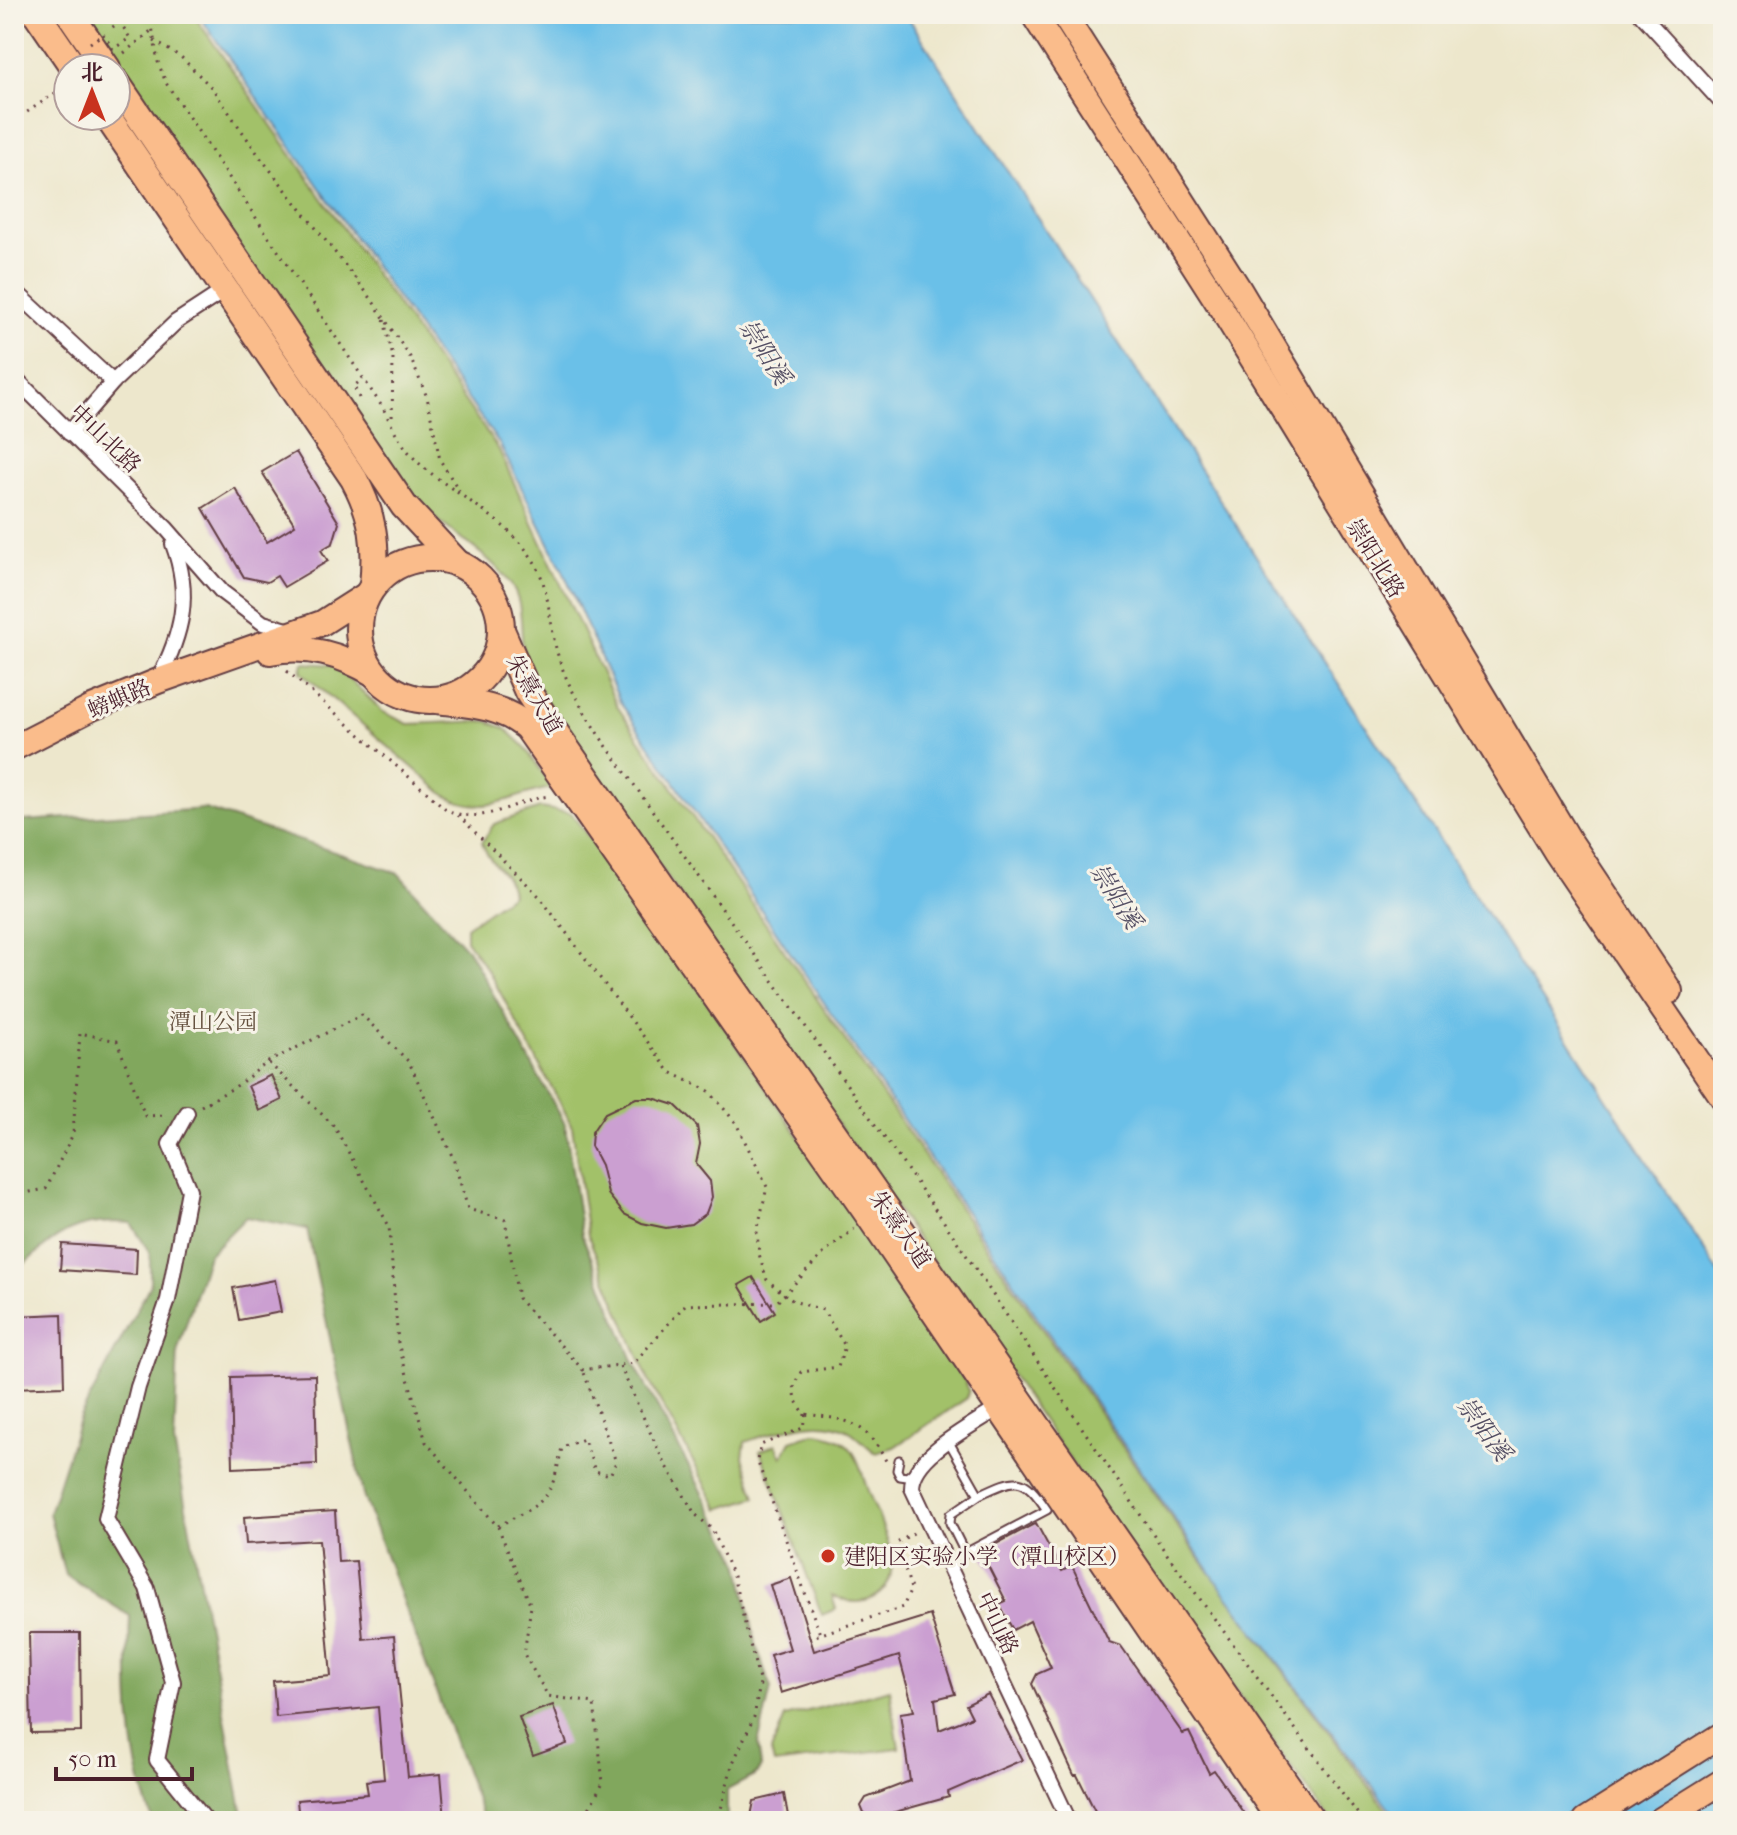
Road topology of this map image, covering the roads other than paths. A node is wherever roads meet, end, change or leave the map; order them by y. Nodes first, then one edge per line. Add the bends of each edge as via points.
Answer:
1 (37, 14) edge
2 (1033, 14) edge
3 (1063, 14) edge
4 (1641, 14) edge
5 (84, 24) edge
6 (63, 52) edge
7 (99, 52) edge
8 (1723, 104) edge
9 (132, 106) edge
10 (118, 132) edge
11 (14, 290) edge
12 (225, 290) junction
13 (14, 377) edge
14 (113, 382) junction
15 (69, 433) junction
16 (167, 529) junction
17 (458, 564) junction
18 (371, 589) junction
19 (501, 630) junction
20 (299, 633) junction
21 (228, 659) junction
22 (374, 674) junction
23 (158, 681) junction
24 (437, 700) junction
25 (14, 748) edge
26 (14, 757) edge
27 (1723, 1070) edge
28 (1723, 1098) edge
29 (187, 1113) road end
30 (1007, 1402) junction
31 (949, 1442) junction
32 (899, 1460) dead end
33 (916, 1467) junction
34 (979, 1495) junction
35 (1723, 1734) edge
36 (1723, 1781) edge
37 (206, 1821) edge
38 (1069, 1821) edge
39 (1281, 1821) edge
40 (1312, 1821) edge
41 (1585, 1821) edge
42 (1659, 1821) edge

1 - 6 highway
2 - 28 main road, 崇阳北路 via 1215,298 1556,852
3 - 27 main road, 崇阳北路 via 1237,286 1569,840
4 - 8 street
5 - 7 highway
9 - 17 highway via 404,506
10 - 12 highway
11 - 14 street
12 - 14 street via 176,322
12 - 18 highway via 369,505 376,556
13 - 15 street, 中山北路
14 - 15 street
15 - 16 street, 中山北路
16 - 20 street, 中山北路 via 243,612
16 - 23 street via 182,568 186,599 178,643
17 - 18 highway via 435,558 411,561 390,570
17 - 19 highway via 489,590
18 - 20 main road
18 - 22 highway via 360,617 359,643
19 - 24 highway via 493,660 475,684
19 - 30 highway, 朱熹大道 via 545,718
20 - 21 main road
21 - 22 main road via 316,650 348,658
21 - 23 main road, 螃蜞路
21 - 26 main road
22 - 24 highway via 402,695
23 - 25 main road, 螃蜞路
24 - 30 highway, 朱熹大道 via 497,709 527,727 870,1217
29 - 37 street via 170,1144 189,1190 168,1300 138,1387 106,1519 147,1588 173,1682 157,1760
30 - 31 street
30 - 39 highway, 朱熹大道
30 - 40 highway, 朱熹大道
31 - 33 street
31 - 34 lane
32 - 33 lane via 903,1478
33 - 38 street, 中山路 via 912,1488 927,1526
34 - 34 lane via 951,1514 965,1553 1047,1510 1024,1482 1005,1482
35 - 41 main road
36 - 42 main road

